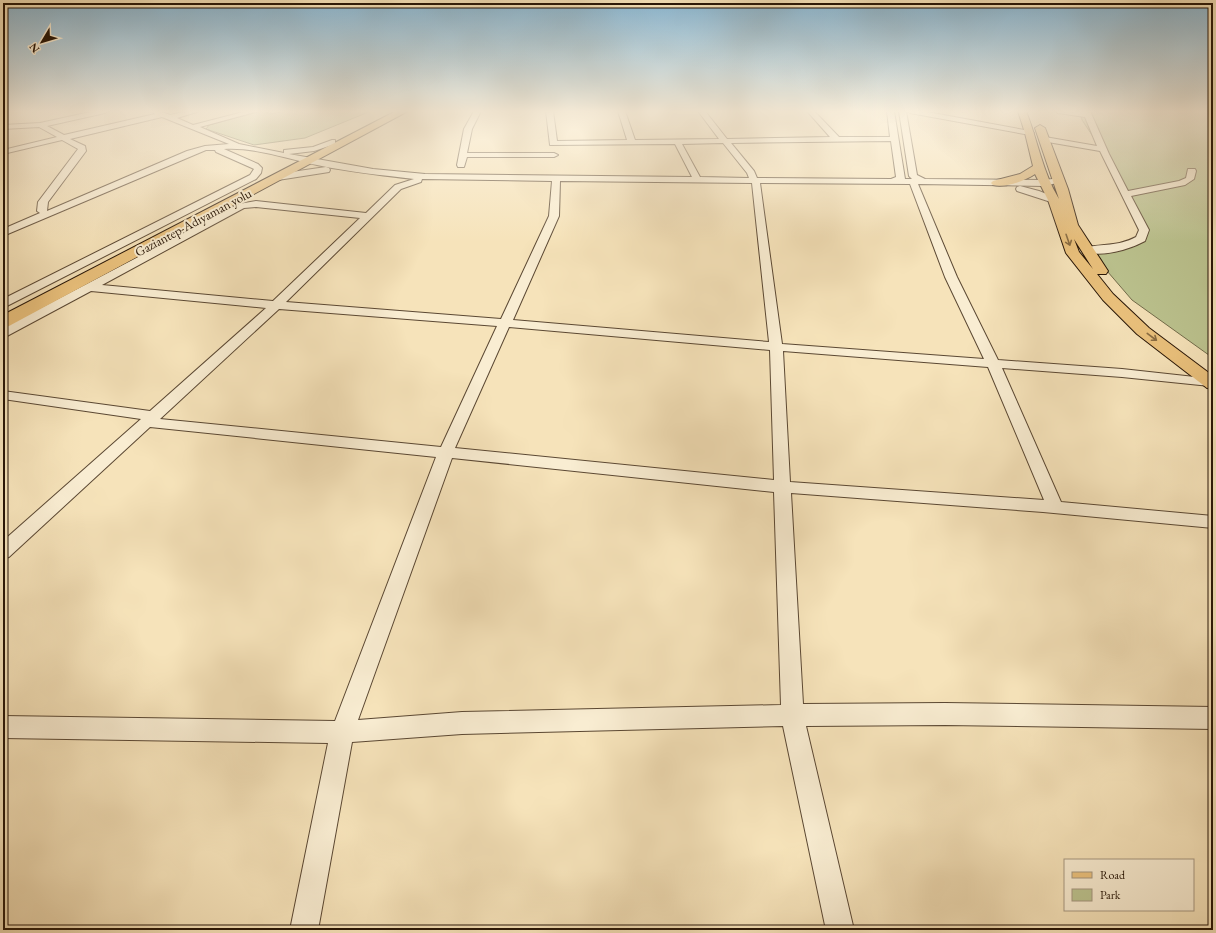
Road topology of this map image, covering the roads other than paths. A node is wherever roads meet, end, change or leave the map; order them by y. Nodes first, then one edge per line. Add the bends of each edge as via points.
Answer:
1 (79, 155) edge
2 (176, 155) edge
3 (184, 155) edge
4 (228, 155) edge
5 (262, 155) edge
6 (273, 155) edge
7 (315, 155) edge
8 (328, 155) edge
9 (464, 155) joint
10 (554, 155) edge
11 (684, 155) edge
12 (736, 155) edge
13 (897, 155) edge
14 (909, 155) edge
15 (1035, 155) edge
16 (1048, 155) edge
17 (1106, 155) edge
18 (301, 162) junction
19 (1038, 167) junction
20 (332, 168) junction
21 (555, 170) junction
22 (1192, 171) dead end
23 (271, 173) junction
24 (386, 177) junction
25 (450, 177) junction
26 (698, 179) junction
27 (418, 180) junction
28 (894, 181) junction
29 (755, 182) junction
30 (997, 182) junction
31 (919, 184) junction
32 (398, 187) junction
33 (1053, 188) junction
34 (1126, 194) junction
35 (42, 211) junction
36 (368, 216) junction
37 (3, 228) edge
38 (3, 233) edge
39 (1088, 250) junction
40 (89, 287) junction
41 (3, 304) edge
42 (276, 305) junction
43 (3, 313) edge
44 (3, 322) edge
45 (505, 323) junction
46 (3, 333) edge
47 (776, 347) junction
48 (993, 363) junction
49 (1212, 378) edge
50 (3, 395) edge
51 (19, 398) junction
52 (3, 409) edge
53 (150, 419) junction
54 (446, 452) junction
55 (782, 487) junction
56 (1055, 508) junction
57 (1213, 522) edge
58 (3, 552) edge
59 (792, 716) junction
60 (1213, 718) edge
61 (3, 727) edge
62 (342, 732) junction
63 (304, 930) edge
64 (840, 930) edge

1 - 35 street via 43,202
2 - 35 street
3 - 38 street
4 - 41 street via 258,168 254,177
5 - 23 street
6 - 18 street
7 - 18 highway, Gaziantep-Adıyaman yolu
8 - 20 street via 327,160
9 - 21 street
9 - 25 street via 460,171
10 - 21 street
11 - 26 street
12 - 29 street
13 - 28 street via 901,178
14 - 31 street via 913,176
15 - 19 main road
16 - 33 main road
17 - 34 street
18 - 20 street
18 - 23 highway, Gaziantep-Adıyaman yolu
19 - 30 main road via 1020,178
19 - 33 main road
20 - 23 street
20 - 24 street
20 - 25 street via 405,176
21 - 25 street
21 - 26 street
21 - 27 street
21 - 29 street
21 - 45 street via 554,216
22 - 34 street via 1190,179 1182,183
23 - 43 highway, Gaziantep-Adıyaman yolu
23 - 44 highway, Gaziantep-Adıyaman yolu
24 - 27 street
24 - 32 street
26 - 29 street
27 - 32 street
28 - 29 street
28 - 31 street
29 - 31 street
29 - 47 street
30 - 31 street
30 - 33 street
31 - 33 street via 1009,187 1030,191
31 - 48 street via 952,277
32 - 36 street
33 - 39 main road
33 -> 49 main road via 1073,253 1108,297 1143,331
34 - 39 street via 1144,230 1141,239 1122,246
35 - 37 street
36 - 40 street via 250,204 236,208
36 - 42 street
39 - 49 main road via 1107,281
40 - 42 street
40 - 46 street
42 - 45 street
42 - 53 street
45 - 47 street
45 - 54 street
47 - 48 street
47 - 55 street
48 - 49 street
48 - 56 street
50 - 51 street
51 - 52 street
51 - 53 street
53 - 54 street
53 - 58 street
54 - 55 street
54 - 62 street
55 - 56 street
55 - 59 street
56 - 57 street
59 - 60 street via 945,714
59 - 62 street via 462,723
59 - 64 street
61 - 62 street
62 - 63 street

